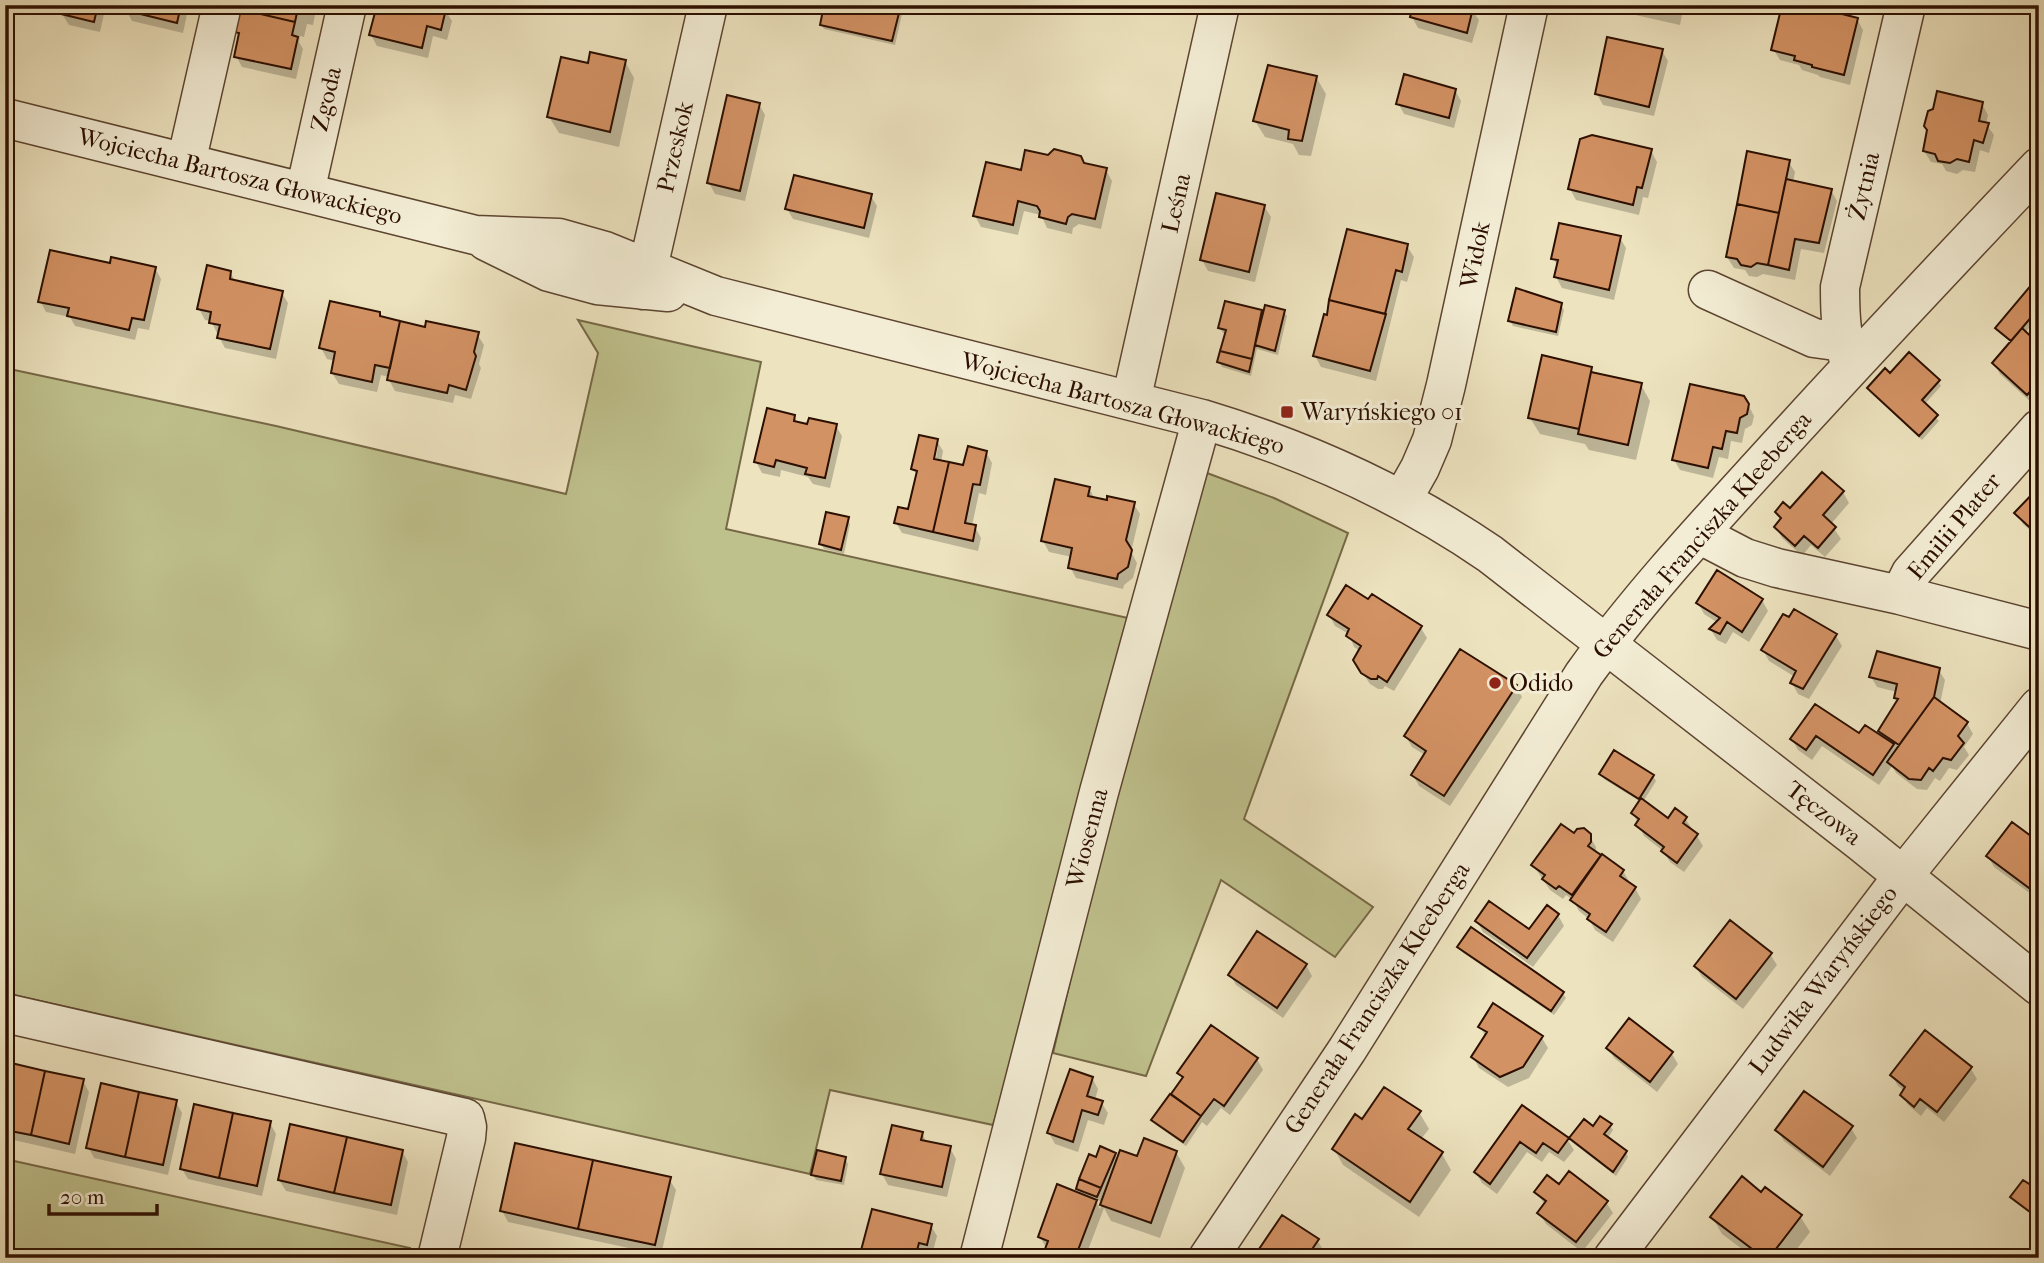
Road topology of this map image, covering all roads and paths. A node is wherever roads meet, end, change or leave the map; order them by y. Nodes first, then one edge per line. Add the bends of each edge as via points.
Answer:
1 (222, 5) edge
2 (346, 5) edge
3 (708, 5) edge
4 (1220, 5) edge
5 (1529, 5) edge
6 (1906, 5) edge
7 (5, 118) edge
8 (186, 163) junction
9 (2039, 167) edge
10 (305, 192) junction
11 (645, 279) junction
12 (1708, 290) dead end
13 (1847, 354) junction
14 (1132, 401) junction
15 (1202, 419) junction
16 (2039, 429) edge
17 (1402, 500) junction
18 (1699, 534) junction
19 (1900, 595) junction
20 (2039, 631) edge
21 (1605, 644) junction
22 (2039, 707) edge
23 (1903, 876) junction
24 (2039, 986) edge
25 (5, 1013) edge
26 (440, 1258) edge
27 (979, 1258) edge
28 (1208, 1258) edge
29 (1613, 1258) edge

1 - 8 street
2 - 10 street, Zgoda
3 - 11 street, Przeskok
4 - 14 street, Leśna
5 - 17 street, Widok via 1432,440
6 - 13 street, Żytnia via 1840,287 1840,323
7 - 8 street, Wojciecha Bartosza Głowackiego
8 - 10 street, Wojciecha Bartosza Głowackiego
9 - 13 street, Generała Franciszka Kleeberga
10 - 11 street, Wojciecha Bartosza Głowackiego via 475,235 559,238 605,251
11 - 14 street, Wojciecha Bartosza Głowackiego
12 - 13 street
13 - 18 street, Generała Franciszka Kleeberga
14 - 15 street, Wojciecha Bartosza Głowackiego
15 - 17 street, Wojciecha Bartosza Głowackiego via 1304,454
15 - 27 street, Wiosenna via 1099,792
16 - 19 street, Emilii Plater via 1911,573
17 - 21 street, Wojciecha Bartosza Głowackiego via 1490,554
18 - 19 street via 1777,568
18 - 21 street, Generała Franciszka Kleeberga
19 - 20 street
21 - 23 street, Tęczowa
21 - 28 street, Generała Franciszka Kleeberga via 1347,1050
22 - 23 street, Ludwika Waryńskiego
23 - 24 street, Tęczowa
23 - 29 street, Ludwika Waryńskiego
25 - 26 street via 465,1118 466,1138

